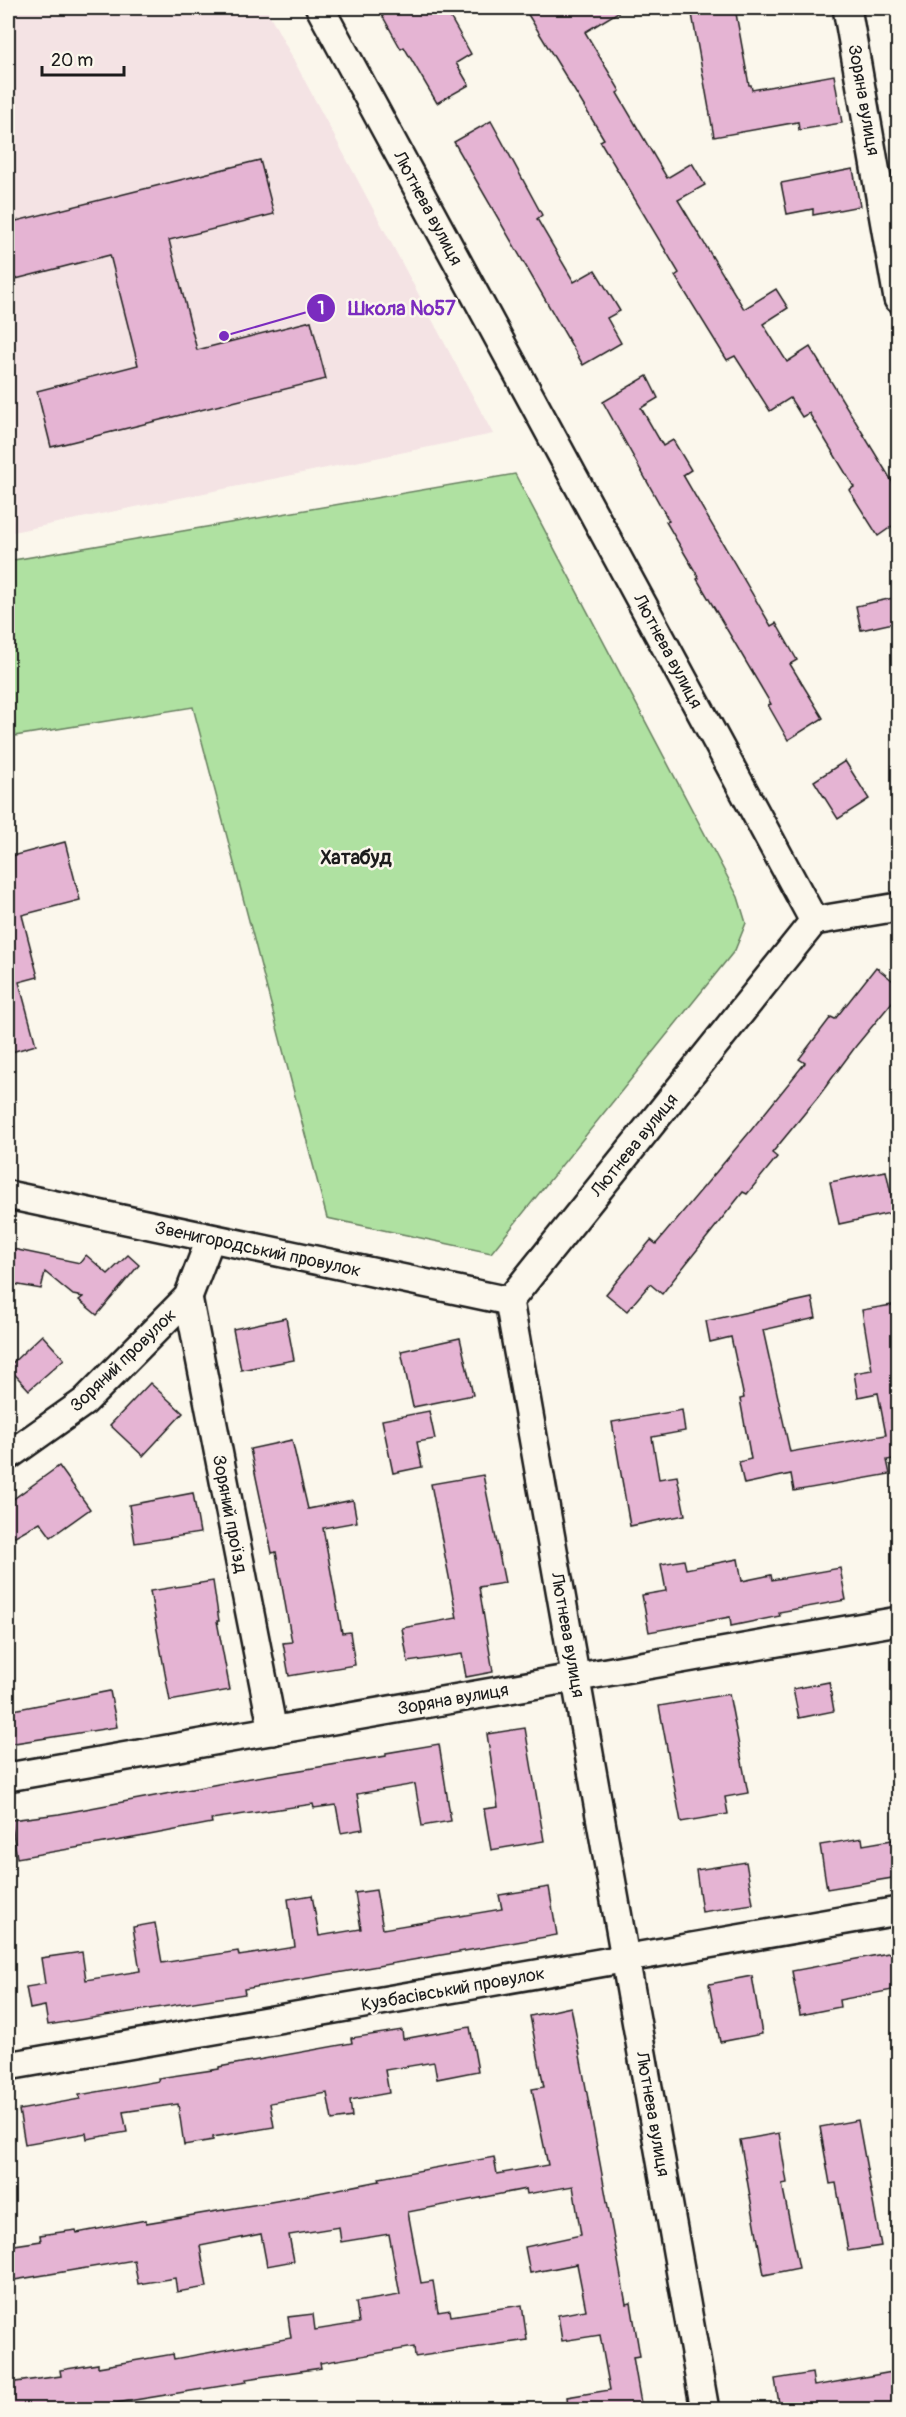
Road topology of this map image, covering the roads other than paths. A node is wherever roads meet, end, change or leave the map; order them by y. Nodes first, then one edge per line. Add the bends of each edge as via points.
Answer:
1 (320, 8) edge
2 (847, 8) edge
3 (898, 299) edge
4 (898, 907) edge
5 (814, 921) junction
6 (8, 1195) edge
7 (210, 1240) junction
8 (188, 1297) junction
9 (508, 1301) junction
10 (8, 1456) edge
11 (898, 1622) edge
12 (575, 1678) junction
13 (273, 1731) junction
14 (8, 1777) edge
15 (898, 1911) edge
16 (625, 1959) junction
17 (8, 2066) edge
18 (705, 2409) edge

1 - 5 street, Лютнева вулиця
2 - 3 street, Зоряна вулиця
4 - 5 street
5 - 9 street, Лютнева вулиця
6 - 7 street, Звенигородський провулок
7 - 8 street, Зоряний провулок
7 - 9 street, Звенигородський провулок
8 - 10 street, Зоряний провулок via 84,1402
8 - 13 street, Зоряний проїзд
9 - 12 street, Лютнева вулиця
11 - 12 street, Зоряна вулиця
12 - 13 street, Зоряна вулиця
12 - 16 street, Лютнева вулиця
13 - 14 street, Зоряна вулиця
15 - 16 street, Кузбасівський провулок
16 - 17 street, Кузбасівський провулок
16 - 18 street, Лютнева вулиця

